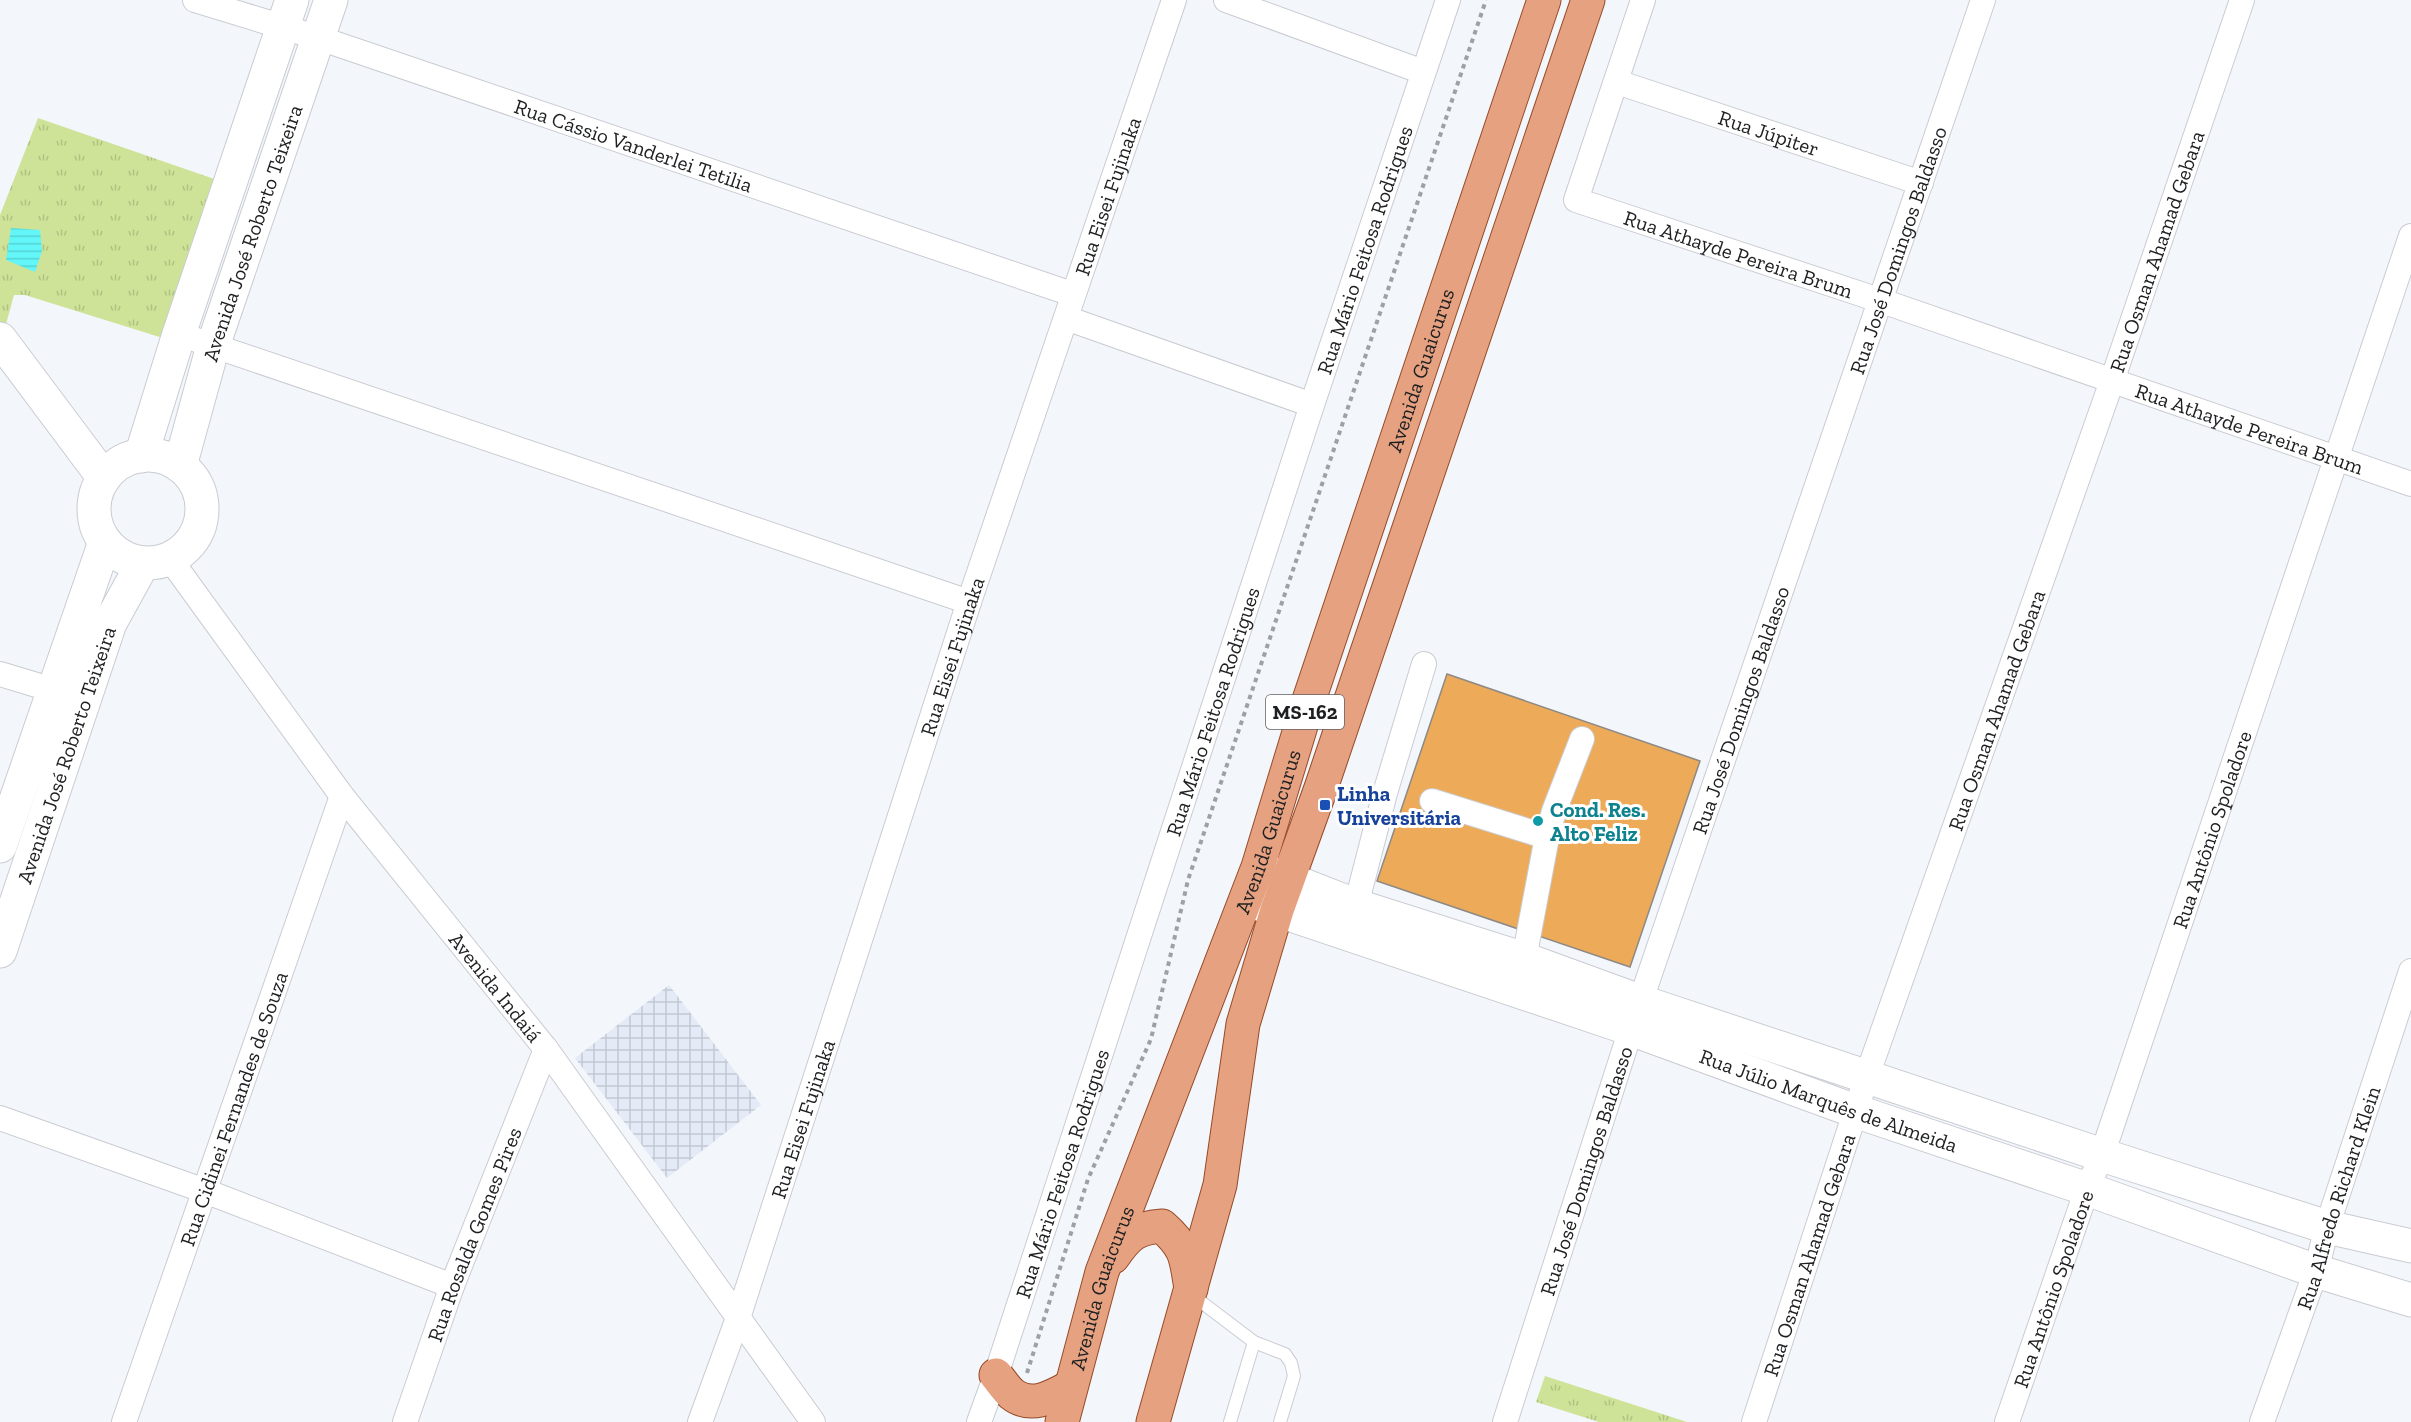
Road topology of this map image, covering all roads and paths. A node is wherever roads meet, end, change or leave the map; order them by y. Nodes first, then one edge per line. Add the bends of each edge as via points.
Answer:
1 (195, 0) edge
2 (331, 0) edge
3 (1174, 0) edge
4 (1226, 0) edge
5 (1448, 0) edge
6 (1486, 0) edge
7 (1544, 0) edge
8 (1588, 0) edge
9 (1643, 0) edge
10 (1983, 0) edge
11 (2242, 0) edge
12 (288, 14) edge
13 (319, 38) junction
14 (1423, 72) junction
15 (1617, 82) junction
16 (1921, 183) junction
17 (2411, 236) edge
18 (1879, 300) junction
19 (1069, 306) junction
20 (179, 334) junction
21 (0, 339) edge
22 (213, 346) junction
23 (2112, 381) junction
24 (1312, 405) junction
25 (141, 456) junction
26 (2335, 459) junction
27 (180, 466) junction
28 (104, 478) junction
29 (2411, 484) edge
30 (105, 542) junction
31 (156, 561) junction
32 (969, 602) junction
33 (1424, 664) dead end
34 (0, 674) edge
35 (52, 690) junction
36 (84, 701) junction
37 (1582, 739) dead end
38 (342, 796) junction
39 (1432, 801) dead end
40 (1547, 837) junction
41 (0, 846) edge
42 (1258, 867) junction
43 (1290, 879) junction
44 (1245, 899) junction
45 (1277, 910) junction
46 (1352, 920) junction
47 (0, 951) edge
48 (1524, 959) junction
49 (2411, 971) edge
50 (1636, 1015) junction
51 (546, 1049) junction
52 (1867, 1076) junction
53 (1855, 1111) junction
54 (0, 1118) edge
55 (2102, 1155) junction
56 (2087, 1189) junction
57 (205, 1191) junction
58 (2327, 1227) junction
59 (2411, 1246) edge
60 (2316, 1270) junction
61 (1102, 1272) junction
62 (452, 1286) junction
63 (1191, 1294) junction
64 (2411, 1300) edge
65 (738, 1318) junction
66 (1254, 1342) junction
67 (996, 1375) junction
68 (1070, 1387) junction
69 (1020, 1397) junction
70 (124, 1422) edge
71 (405, 1422) edge
72 (700, 1422) edge
73 (813, 1422) edge
74 (979, 1422) edge
75 (1062, 1422) edge
76 (1154, 1422) edge
77 (1230, 1422) edge
78 (1280, 1422) edge
79 (1505, 1422) edge
80 (1754, 1422) edge
81 (2007, 1422) edge
82 (2262, 1422) edge

1 - 12 street, Rua Cássio Vanderlei Tetilia
2 - 13 street, Avenida José Roberto Teixeira
3 - 19 street, Rua Eisei Fujinaka
4 - 14 street
5 - 14 street, Rua Mário Feitosa Rodrigues
6 - 69 path via 1188,880 1151,1039 1088,1179
7 - 42 main road, Avenida Guaicurus / MS-162 via 1307,706
8 - 43 main road, Avenida Guaicurus / MS-162
9 - 15 street
10 - 16 street, Rua José Domingos Baldasso
11 - 23 street, Rua Osman Ahamad Gebara
12 - 13 street, Rua Cássio Vanderlei Tetilia
12 - 20 street, Avenida José Roberto Teixeira
13 - 19 street, Rua Cássio Vanderlei Tetilia
13 - 22 street, Avenida José Roberto Teixeira
14 - 24 street, Rua Mário Feitosa Rodrigues
15 - 16 street, Rua Júpiter
15 - 18 street, Rua Athayde Pereira Brum via 1576,200
16 - 18 street, Rua José Domingos Baldasso
17 - 26 street, Rua Antônio Spoladore
18 - 23 street, Rua Athayde Pereira Brum
18 - 50 street, Rua José Domingos Baldasso
19 - 24 street, Rua Cássio Vanderlei Tetilia
19 - 32 street, Rua Eisei Fujinaka
20 - 22 street
20 - 25 street, Avenida José Roberto Teixeira
21 - 28 street
22 - 27 street, Avenida José Roberto Teixeira
22 - 32 street
23 - 26 street, Rua Athayde Pereira Brum
23 - 52 street, Rua Osman Ahamad Gebara
24 - 67 street, Rua Mário Feitosa Rodrigues
25 - 27 street via 168,459
25 - 28 street via 114,467
26 - 29 street, Rua Athayde Pereira Brum
26 - 55 street, Rua Antônio Spoladore
27 - 31 street, Avenida José Roberto Teixeira via 195,484 202,507 200,524 183,551
28 - 30 street via 95,499 95,521
30 - 31 street via 121,556
30 - 35 street, Avenida José Roberto Teixeira
31 - 36 street, Avenida José Roberto Teixeira via 110,623
31 - 38 street, Avenida Indaiá
32 - 65 street, Rua Eisei Fujinaka
33 - 46 street
34 - 35 street
35 - 36 street
35 - 41 street, Avenida José Roberto Teixeira
36 - 47 street, Avenida José Roberto Teixeira
37 - 40 street
38 - 51 street, Avenida Indaiá
38 - 57 street, Rua Cidinei Fernandes de Souza
39 - 40 street
40 - 48 street
42 - 43 street, Rua Júlio Marquês de Almeida
42 - 44 main road, Avenida Guaicurus / MS-162
43 - 45 main road, Avenida Guaicurus / MS-162
43 - 46 street, Rua Júlio Marquês de Almeida
44 - 45 street, Rua Júlio Marquês de Almeida
44 - 61 main road, Avenida Guaicurus / MS-162
45 - 46 street, Rua Júlio Marquês de Almeida
45 - 63 main road, Avenida Guaicurus / MS-162 via 1244,1024 1221,1185
46 - 48 street, Rua Júlio Marquês de Almeida
46 - 50 street, Rua Júlio Marquês de Almeida
48 - 50 street, Rua Júlio Marquês de Almeida
49 - 58 street, Rua Alfredo Richard Klein
50 - 52 street, Rua Júlio Marquês de Almeida
50 - 53 street, Rua Júlio Marquês de Almeida
50 - 79 street, Rua José Domingos Baldasso
51 - 62 street, Rua Rosalda Gomes Pires
51 - 65 street, Avenida Indaiá
52 - 53 street, Rua Osman Ahamad Gebara
52 - 55 street, Rua Júlio Marquês de Almeida
53 - 56 street, Rua Júlio Marquês de Almeida
53 - 80 street, Rua Osman Ahamad Gebara
54 - 57 street
55 - 56 street, Rua Antônio Spoladore
55 - 58 street, Rua Júlio Marquês de Almeida
56 - 60 street, Rua Júlio Marquês de Almeida
56 - 81 street, Rua Antônio Spoladore
57 - 62 street
57 - 70 street, Rua Cidinei Fernandes de Souza
58 - 59 street, Rua Júlio Marquês de Almeida
58 - 60 street, Rua Alfredo Richard Klein
60 - 64 street, Rua Júlio Marquês de Almeida
60 - 82 street, Rua Alfredo Richard Klein
61 - 63 main road via 1125,1239 1144,1227 1162,1226 1179,1240
61 - 68 main road, Avenida Guaicurus / MS-162
62 - 71 street, Rua Rosalda Gomes Pires
63 - 66 lane
63 - 76 main road, Avenida Guaicurus / MS-162
65 - 72 street, Rua Eisei Fujinaka
65 - 73 street, Avenida Indaiá
66 - 77 lane
66 - 78 lane via 1285,1354 1291,1363 1294,1376
67 - 69 main road via 1012,1395
67 - 74 street, Rua Mário Feitosa Rodrigues
68 - 69 main road via 1035,1402
68 - 75 main road, Avenida Guaicurus / MS-162

